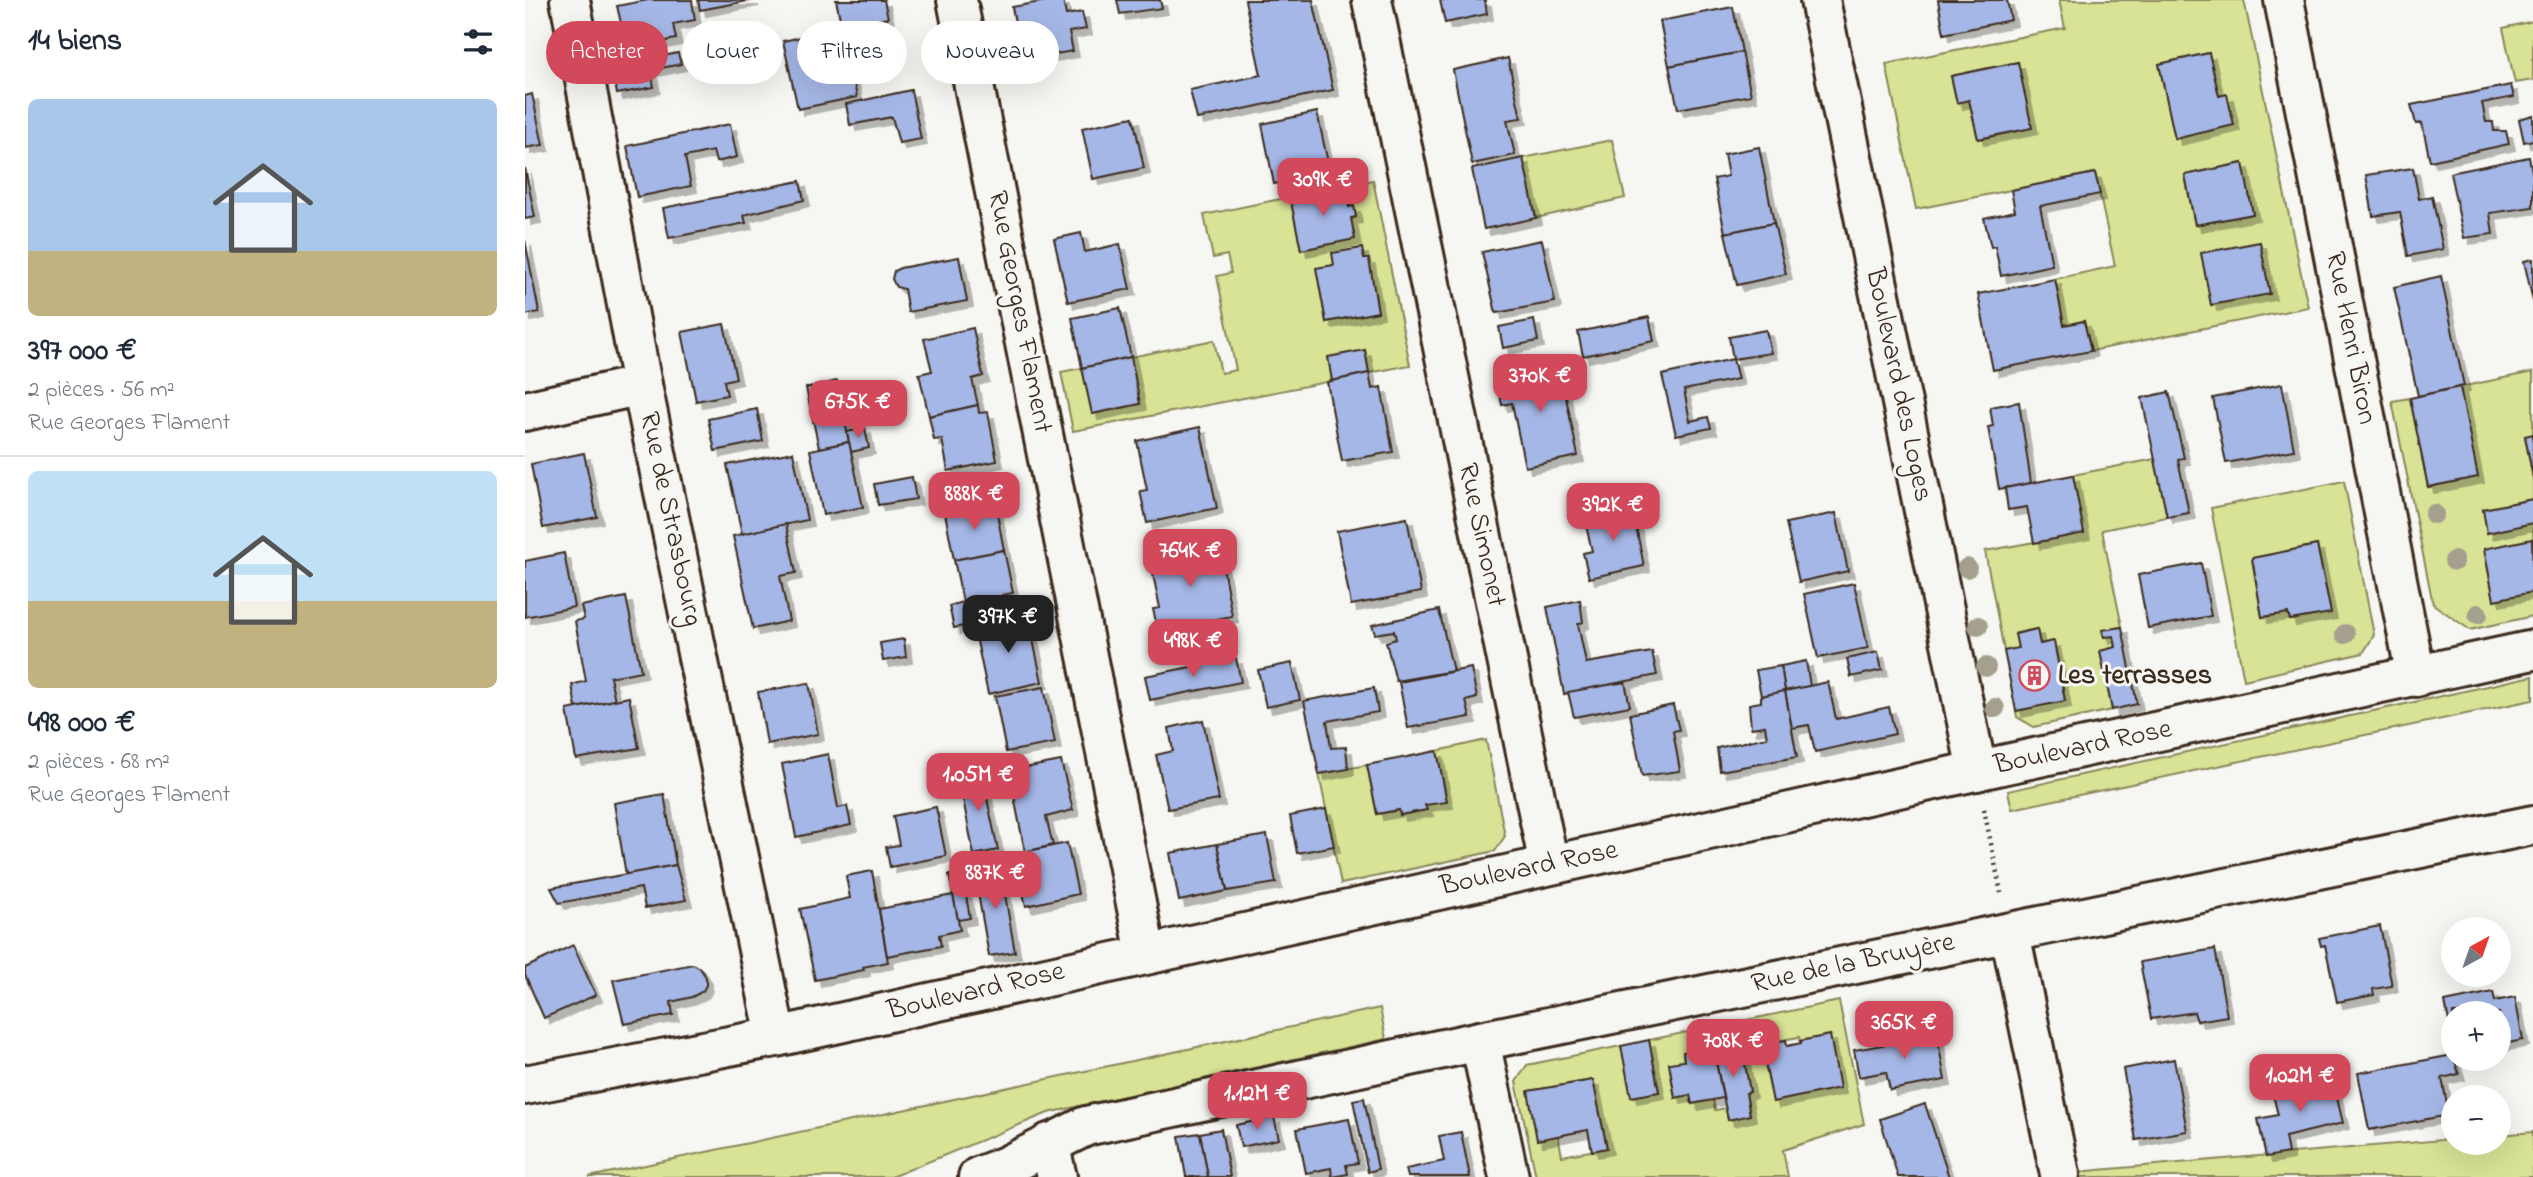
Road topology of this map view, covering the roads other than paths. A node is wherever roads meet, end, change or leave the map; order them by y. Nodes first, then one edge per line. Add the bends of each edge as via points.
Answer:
1 (570, 0) edge
2 (957, 0) edge
3 (1372, 0) edge
4 (1820, 0) edge
5 (2284, 0) edge
6 (642, 385) junction
7 (525, 411) edge
8 (2533, 650) edge
9 (2416, 677) junction
10 (1977, 771) junction
11 (2533, 825) edge
12 (1549, 865) junction
13 (2010, 933) junction
14 (1146, 954) junction
15 (776, 1037) junction
16 (1480, 1041) junction
17 (525, 1085) edge
18 (1053, 1160) edge
19 (2060, 1174) dead end
20 (978, 1177) edge
21 (1509, 1177) edge

1 - 6 street, Rue de Strasbourg
2 - 14 street, Rue Georges Flament
3 - 12 street, Rue Simonet
4 - 10 street, Boulevard des Loges
5 - 9 street, Rue Henri Biron
6 - 7 street
6 - 15 street, Rue de Strasbourg
8 - 9 street, Boulevard Rose
9 - 10 street, Boulevard Rose
10 - 12 street, Boulevard Rose
11 - 13 street, Rue de la Bruyère
12 - 14 street, Boulevard Rose
13 - 16 street, Rue de la Bruyère
13 - 19 street
14 - 15 street, Boulevard Rose
15 - 17 street, Boulevard Rose
16 - 18 street, Rue de la Bruyère via 1086,1126
16 - 21 street
18 - 20 street, Rue de la Bruyère via 1006,1166

